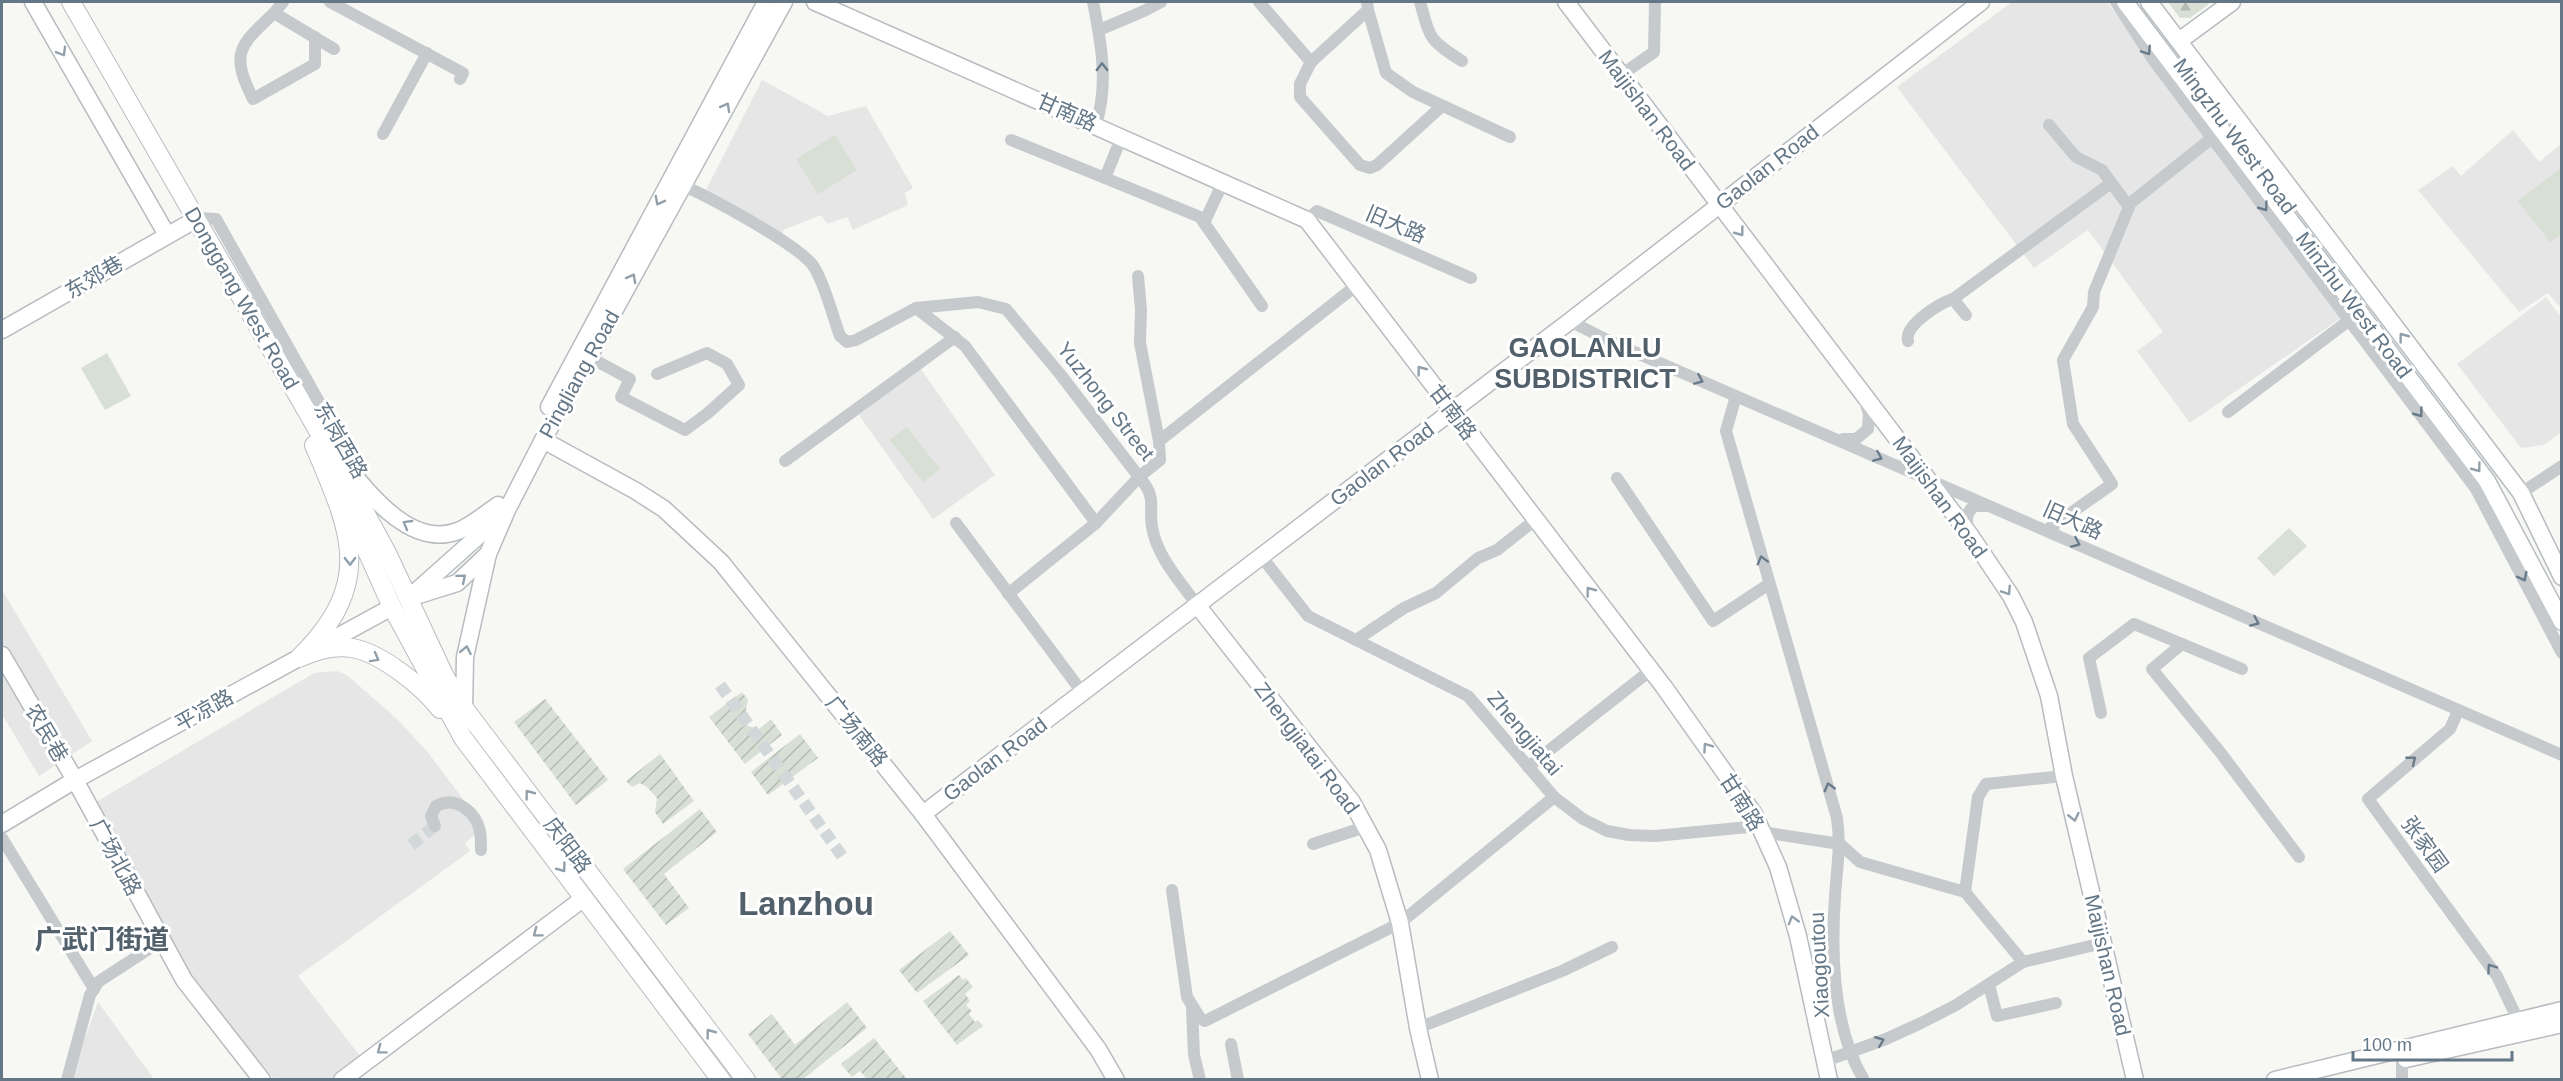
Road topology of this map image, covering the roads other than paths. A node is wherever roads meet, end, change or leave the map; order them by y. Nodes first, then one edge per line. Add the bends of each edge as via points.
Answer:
1 (33, 2) edge
2 (58, 2) edge
3 (71, 2) edge
4 (283, 2) edge
5 (330, 2) edge
6 (766, 2) edge
7 (784, 2) edge
8 (815, 2) edge
9 (1093, 2) edge
10 (1161, 2) edge
11 (1259, 2) edge
12 (1420, 2) edge
13 (1566, 2) edge
14 (1655, 2) edge
15 (1981, 2) edge
16 (2116, 2) edge
17 (2125, 2) edge
18 (2149, 2) edge
19 (2232, 2) edge
20 (1367, 6) edge
21 (274, 13) junction
22 (1099, 30) junction
23 (315, 38) junction
24 (2179, 41) junction
25 (334, 49) dead end
26 (427, 53) junction
27 (1462, 61) dead end
28 (1311, 62) junction
29 (1621, 75) junction
30 (460, 79) dead end
31 (1442, 106) junction
32 (1096, 124) junction
33 (2049, 125) dead end
34 (382, 134) dead end
35 (1122, 136) junction
36 (1510, 137) dead end
37 (2212, 138) junction
38 (1011, 140) dead end
39 (1105, 178) junction
40 (1222, 182) junction
41 (677, 183) junction
42 (2111, 183) junction
43 (1719, 205) junction
44 (2128, 205) junction
45 (1307, 220) junction
46 (191, 221) junction
47 (1204, 223) junction
48 (167, 235) junction
49 (1138, 276) dead end
50 (1472, 278) dead end
51 (1357, 285) junction
52 (1953, 299) junction
53 (2376, 300) junction
54 (1262, 306) dead end
55 (916, 308) junction
56 (1966, 315) dead end
57 (2354, 316) junction
58 (1570, 321) junction
59 (2, 330) edge
60 (955, 337) junction
61 (1908, 341) dead end
62 (589, 357) junction
63 (657, 374) dead end
64 (1852, 380) junction
65 (1736, 396) junction
66 (1452, 411) junction
67 (2228, 412) dead end
68 (1823, 433) junction
69 (543, 440) junction
70 (1159, 441) junction
71 (319, 442) junction
72 (785, 460) dead end
73 (2562, 466) edge
74 (1140, 476) junction
75 (1617, 478) dead end
76 (1928, 478) junction
77 (369, 490) junction
78 (2521, 493) junction
79 (498, 506) junction
80 (2000, 509) junction
81 (1536, 520) junction
82 (1096, 522) junction
83 (956, 523) dead end
84 (2047, 530) junction
85 (488, 554) junction
86 (1983, 554) junction
87 (1261, 556) junction
88 (2562, 577) edge
89 (1769, 584) junction
90 (1008, 594) junction
91 (400, 603) junction
92 (1197, 605) junction
93 (2562, 622) edge
94 (1356, 640) junction
95 (2182, 644) junction
96 (2562, 652) edge
97 (2, 655) edge
98 (299, 658) junction
99 (2242, 669) dead end
100 (1651, 670) junction
101 (1082, 692) junction
102 (464, 708) junction
103 (2458, 711) junction
104 (2102, 713) dead end
105 (463, 738) junction
106 (2562, 755) edge
107 (1528, 766) junction
108 (2064, 776) junction
109 (75, 780) junction
110 (1554, 797) junction
111 (923, 814) junction
112 (2, 824) edge
113 (435, 826) tunnel mouth
114 (1365, 827) junction
115 (1761, 829) junction
116 (2, 838) edge
117 (1313, 844) dead end
118 (1840, 844) junction
119 (481, 850) dead end
120 (2299, 856) dead end
121 (1172, 890) dead end
122 (1965, 892) junction
123 (584, 898) junction
124 (1400, 923) junction
125 (161, 941) junction
126 (2103, 943) junction
127 (1612, 947) dead end
128 (2023, 962) junction
129 (1989, 985) junction
130 (94, 989) junction
131 (2056, 1003) dead end
132 (1192, 1006) junction
133 (2562, 1010) edge
134 (2518, 1020) junction
135 (2562, 1024) edge
136 (1418, 1028) junction
137 (1232, 1044) dead end
138 (1849, 1053) junction
139 (2402, 1060) junction
140 (1825, 1061) junction
141 (66, 1080) edge
142 (262, 1080) edge
143 (342, 1080) edge
144 (722, 1080) edge
145 (746, 1080) edge
146 (1116, 1080) edge
147 (1200, 1080) edge
148 (1238, 1080) edge
149 (1430, 1080) edge
150 (1829, 1080) edge
151 (1864, 1080) edge
152 (2135, 1080) edge
153 (2275, 1080) edge
154 (2326, 1080) edge
155 (2402, 1080) edge

1 -> 48 street
2 - 46 main road, Donggang West Road
3 - 46 main road, Donggang West Road
4 - 21 street
5 - 26 street
6 - 41 street, Pingliang Road
41 -> 7 street, Pingliang Road
8 - 32 street, 甘南路
9 - 22 street
10 - 22 street
11 - 28 street
12 - 27 street via 1435,44
13 - 29 street, Maijishan Road
14 - 29 street via 1654,52
15 - 43 street, Gaolan Road
16 -> 37 street, Mingzhu West Road
17 - 57 street, Minzhu West Road
18 - 24 street, Minzhu West Road
19 - 24 street
20 - 28 street
20 - 31 street via 1386,73
21 - 23 street
21 - 23 street via 247,38 240,54 242,76 253,99 315,64
32 -> 22 street via 1102,105
23 - 25 street
24 - 53 street, Minzhu West Road
26 - 30 street via 463,73
26 - 34 street
28 - 31 street via 1300,84 1300,98 1360,165 1377,165
29 - 43 street, Maijishan Road
31 - 36 street
32 - 35 street, 甘南路
33 - 42 street via 2076,157 2102,170
35 - 39 street
35 - 40 street, 甘南路
37 - 44 street
37 -> 57 street, Mingzhu West Road
38 - 39 street
39 - 47 street via 1200,217
40 - 45 street, 甘南路
40 - 47 street
41 - 55 street, Yuzhong Street via 696,190 806,257 814,267 840,336 847,342
62 -> 41 street, Pingliang Road
41 -> 79 street
42 - 44 street
42 - 52 street
43 - 58 street, Gaolan Road
43 -> 64 street, Maijishan Road
44 - 84 street via 2094,292 2093,307 2063,360 2073,424 2112,484
45 - 50 street, 旧大路 via 1317,211
45 - 51 street, 甘南路
46 - 48 street, 东郊巷
46 - 71 main road, Donggang West Road
46 - 77 street, 东岗西路 via 216,219
47 - 54 street
48 - 59 street, 东郊巷
49 - 70 street via 1140,343
66 -> 51 street, 甘南路
51 - 70 street
52 - 56 street
52 - 61 street via 1943,302 1910,328
53 - 57 street
78 -> 53 street, Minzhu West Road
55 - 60 street
55 - 74 street, Yuzhong Street via 978,303 1006,309
57 - 67 street
57 -> 93 street, Minzhu West Road via 2487,481
57 -> 96 street, Mingzhu West Road via 2476,489
58 -> 65 street, 旧大路
58 - 66 street, Gaolan Road
60 - 72 street
60 - 82 street
62 - 63 street via 630,379 621,397 685,430 739,385 727,364 706,353
62 - 69 street, Pingliang Road
64 - 68 street via 1868,408 1868,429 1849,440
64 - 76 street, Maijishan Road
65 - 68 street, 旧大路
89 -> 65 street, Xiaogoutou via 1726,432
66 - 81 street, 甘南路
66 - 87 street, Gaolan Road
68 -> 76 street, 旧大路
69 - 85 street, Pingliang Road
69 - 111 street, 广场南路 via 636,490 691,531 722,562
70 - 74 street via 1160,460
71 - 77 street
71 - 91 main road, 东岗西路
71 -> 98 main road via 350,547 350,570 348,587 338,607
73 - 78 street
74 - 82 street
74 - 92 street, Yuzhong Street via 1152,495 1152,527 1161,554
75 - 89 street via 1713,621
76 - 80 street, 旧大路
76 - 86 street, Maijishan Road
79 -> 77 street via 458,531 432,534 400,521
78 - 88 street, Minzhu West Road
79 - 91 street via 485,530
80 - 84 street, 旧大路
80 - 86 street via 1979,505 1968,513 1968,527
81 - 94 street via 1497,550 1478,558 1436,593 1404,608
100 -> 81 street, 甘南路
82 - 90 street
83 - 90 street
84 -> 103 street, 旧大路
91 -> 85 street, Pingliang Road via 457,583
102 -> 85 street via 465,657
86 -> 108 street, Maijishan Road via 2024,622 2049,696
87 - 92 street, Gaolan Road
87 - 94 street, Zhengjiatai via 1308,616
118 -> 89 street, Xiaogoutou via 1837,818
90 - 101 street
91 - 98 street, 平凉路
91 - 102 main road, 庆阳路
91 - 105 main road, 庆阳路
92 - 101 street, Gaolan Road
92 - 114 street, Zhengjiatai Road via 1352,802
94 - 107 street, Zhengjiatai via 1468,696
95 - 99 street
95 - 104 street via 2133,624 2089,658
95 - 120 street via 2152,669
97 - 109 street, 农民巷
98 -> 105 main road via 332,648 363,651 398,671 433,699
98 - 109 street, 平凉路
100 - 107 street
115 -> 100 street, 甘南路
101 - 111 street, Gaolan Road
145 -> 102 main road, 庆阳路
103 - 106 street, 旧大路
134 -> 103 street, 张家园 via 2497,976 2368,799 2450,729
105 -> 123 main road, 庆阳路
107 - 110 street, Zhengjiatai
108 - 122 street via 1986,784 1978,797
108 -> 126 street, Maijishan Road
109 - 112 street, 平凉路
109 - 125 street, 广场北路
110 - 115 street, Zhengjiatai via 1583,819 1607,831 1629,835
110 - 124 street
111 - 146 street, 广场南路 via 1098,1049
113 - 119 street via 431,816 436,806 450,802 461,806 476,819
114 - 117 street
114 - 124 street, Zhengjiatai Road via 1378,850
115 - 118 street, Zhengjiatai
140 -> 115 street, 甘南路 via 1798,936 1778,867
116 - 130 street
118 - 122 street via 1860,862
118 - 138 street, Xiaogoutou via 1835,957 1839,1016
121 - 132 street via 1187,997
122 - 128 street
123 -> 143 street
123 - 144 main road, 庆阳路
124 - 132 street via 1205,1021
124 - 136 street, Zhengjiatai Road
125 - 130 street via 116,969
125 - 142 street, 广场北路 via 184,980
126 - 128 street
126 - 152 street, Maijishan Road
127 - 136 street
128 - 129 street
129 - 131 street via 1997,1016
138 -> 129 street via 1921,1023
130 - 141 street
132 - 147 street via 1194,1054
133 - 134 street
134 - 153 street
135 - 139 street
136 - 149 street, Zhengjiatai Road
137 - 148 street
138 - 140 street
138 - 151 street, Xiaogoutou
139 - 154 street
139 - 155 street
140 - 150 street, 甘南路

